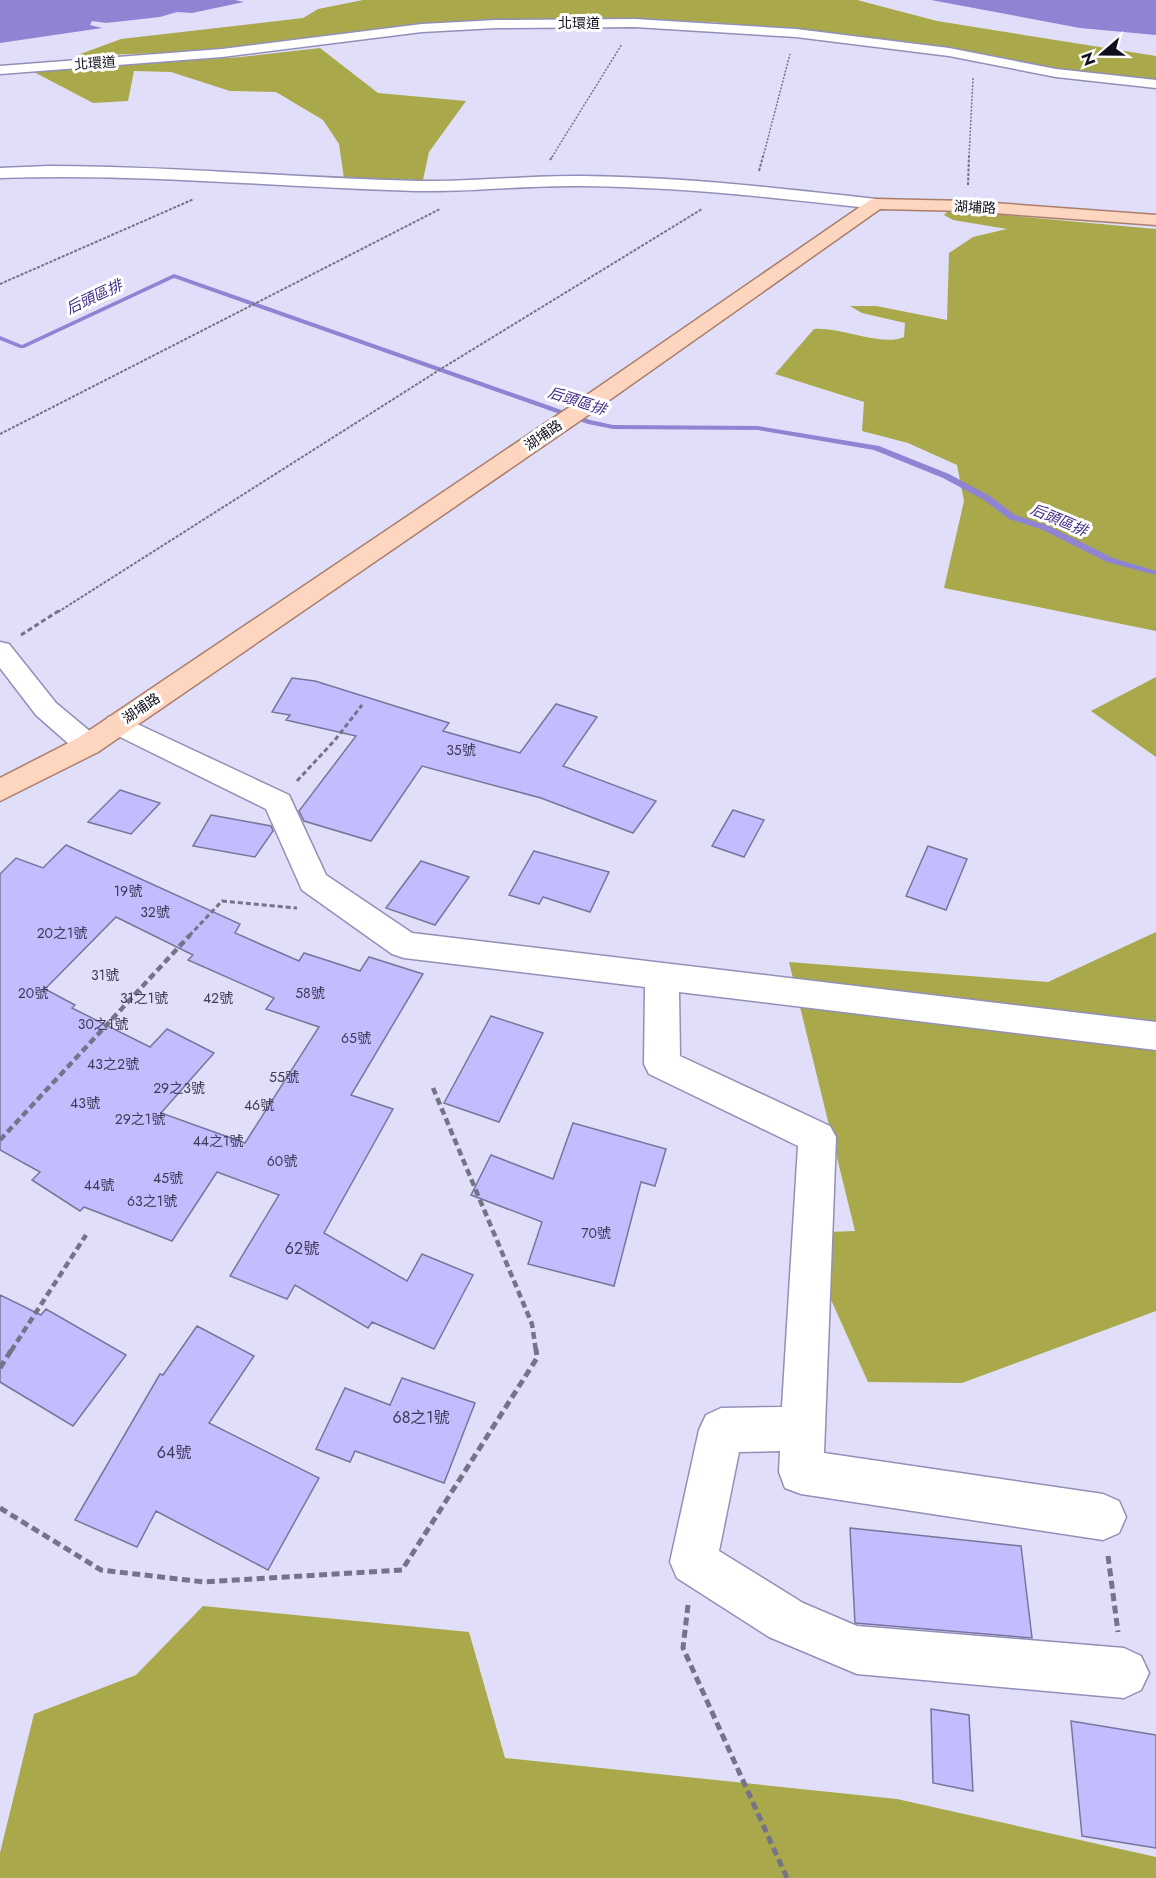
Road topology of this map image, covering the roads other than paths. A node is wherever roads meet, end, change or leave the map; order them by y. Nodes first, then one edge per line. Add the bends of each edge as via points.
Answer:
1 (0, 70) edge
2 (1156, 84) edge
3 (0, 173) edge
4 (876, 204) junction
5 (1156, 220) edge
6 (7, 644) edge
7 (118, 724) junction
8 (88, 745) junction
9 (0, 791) edge
10 (663, 976) junction
11 (1156, 1036) edge
12 (803, 1429) junction
13 (1103, 1517) road end
14 (1124, 1673) road end

1 - 2 street, 北環道 via 222,53 422,28 635,23 796,33 949,52 1056,73
3 - 4 street via 50,170 249,176 393,185 485,186 537,181 754,189
4 - 5 main road, 湖埔路 via 967,206
4 - 7 main road, 湖埔路
6 - 8 street via 46,709
7 - 8 main road, 湖埔路
7 - 10 street via 278,802 313,882 404,945
8 - 9 main road, 湖埔路
10 - 11 street
10 - 12 street via 662,1064 817,1137
12 - 13 street via 801,1473
12 - 14 street via 721,1430 693,1562 786,1620 857,1650

